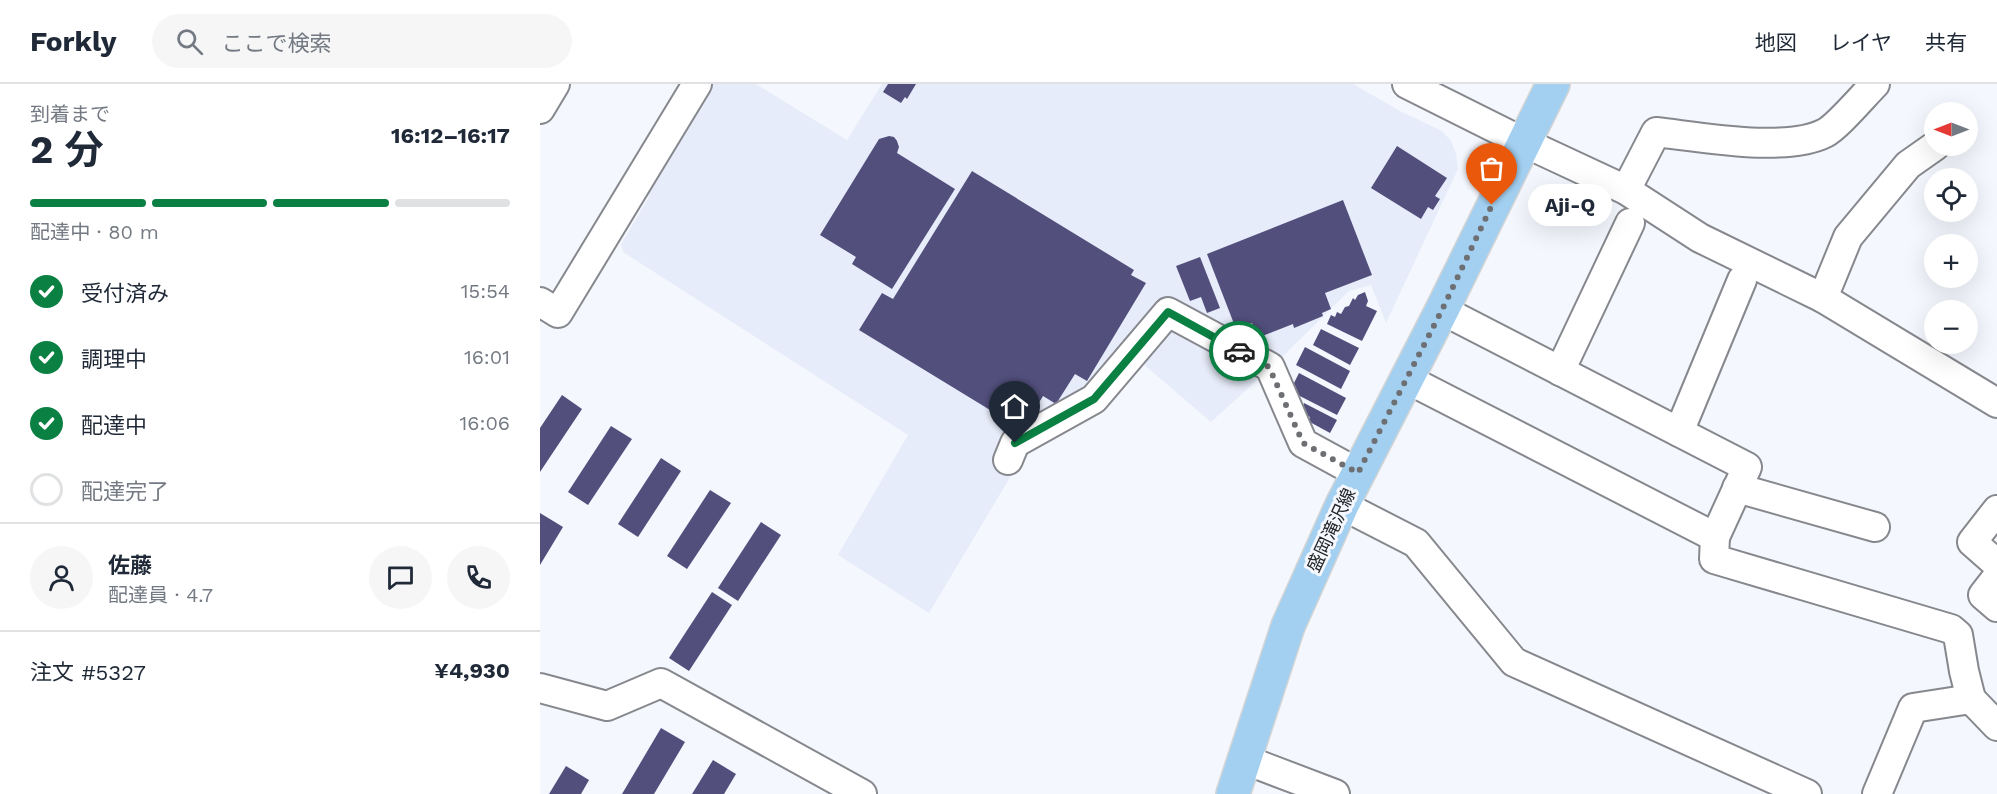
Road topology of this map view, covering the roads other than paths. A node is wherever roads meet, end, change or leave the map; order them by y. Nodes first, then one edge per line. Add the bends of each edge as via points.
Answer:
1 (555, 84) edge
2 (697, 84) edge
3 (1407, 84) edge
4 (1553, 84) edge
5 (1875, 84) edge
6 (540, 109) edge
7 (1523, 142) junction
8 (1924, 154) edge
9 (1626, 190) junction
10 (1630, 223) dead end
11 (1742, 280) dead end
12 (1823, 298) junction
13 (540, 302) edge
14 (1442, 310) junction
15 (1560, 371) junction
16 (1407, 379) junction
17 (1997, 403) edge
18 (1679, 432) junction
19 (1008, 460) dead end
20 (1358, 473) junction
21 (1737, 488) junction
22 (1342, 505) junction
23 (1997, 510) edge
24 (1875, 527) dead end
25 (1715, 537) junction
26 (1997, 564) edge
27 (1997, 577) edge
28 (1997, 607) edge
29 (540, 688) edge
30 (1971, 699) junction
31 (1997, 726) edge
32 (1243, 759) junction
33 (862, 794) edge
34 (1233, 794) edge
35 (1335, 794) edge
36 (1807, 794) edge
37 (1877, 794) edge

1 - 6 street
2 - 13 street via 558,313
3 - 7 street
4 - 7 main road, 盛岡滝沢線
5 - 9 street via 1827,132 1803,141 1755,142 1656,132
7 - 9 street
7 - 14 main road, 盛岡滝沢線
8 - 12 street via 1908,165 1848,237
9 - 12 street via 1700,238
10 - 15 street
11 - 18 street
12 - 17 street
14 - 15 street
14 - 16 main road, 盛岡滝沢線
15 - 18 street
16 - 20 main road, 盛岡滝沢線
16 - 25 street
18 - 21 street via 1747,467
19 - 20 street via 1015,443 1094,399 1168,312 1269,367 1303,443
20 - 22 main road, 盛岡滝沢線
21 - 24 street
21 - 25 street
22 - 32 main road, 盛岡滝沢線 via 1288,626
22 - 36 street via 1416,543 1514,662
23 - 26 street via 1972,542
25 - 30 street via 1714,559 1951,629 1958,635
27 - 28 street via 1983,595
29 - 33 street via 607,706 661,683
30 - 31 street
30 - 37 street via 1913,708
32 - 34 main road, 盛岡滝沢線
32 - 35 street

